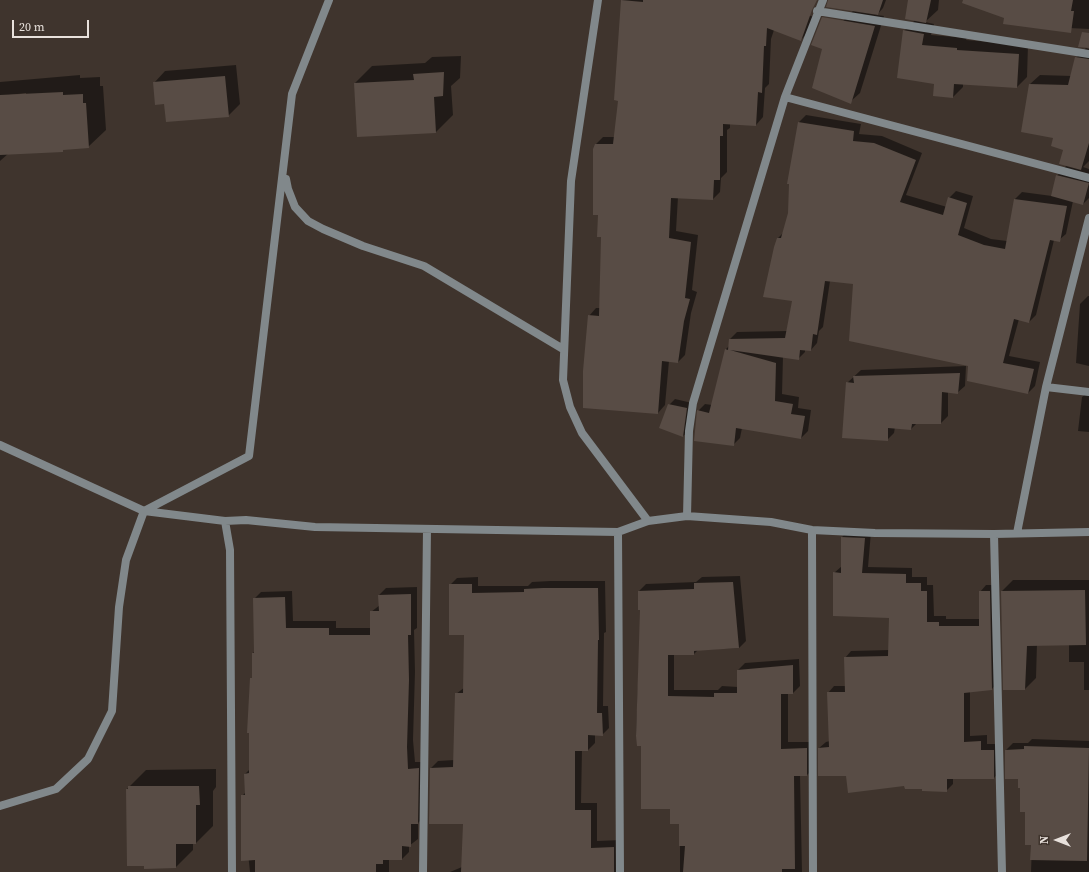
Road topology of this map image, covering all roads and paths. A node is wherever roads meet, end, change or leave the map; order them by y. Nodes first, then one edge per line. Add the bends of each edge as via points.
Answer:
1 (328, 0) edge
2 (598, 0) edge
3 (823, 0) edge
4 (817, 11) junction
5 (1089, 54) edge
6 (784, 97) junction
7 (284, 172) junction
8 (1089, 178) edge
9 (1089, 218) edge
10 (563, 349) junction
11 (1046, 387) junction
12 (1089, 392) edge
13 (0, 444) edge
14 (144, 511) junction
15 (687, 516) junction
16 (225, 521) junction
17 (648, 521) junction
18 (427, 529) junction
19 (812, 530) junction
20 (618, 532) junction
21 (1089, 532) edge
22 (1016, 533) junction
23 (994, 534) junction
24 (0, 806) edge
25 (232, 872) edge
26 (423, 872) edge
27 (620, 872) edge
28 (813, 872) edge
29 (1002, 872) edge

1 - 7 street via 292,94
2 - 10 street via 571,181
3 - 4 street
4 - 5 street
4 - 6 street
6 - 8 street
6 - 15 street via 693,403 689,431
7 - 10 street via 295,206 308,221 364,246 424,266
7 - 14 street via 249,456
9 - 11 street
10 - 17 street via 563,380 570,407 582,432
11 - 12 street
11 - 22 street
13 - 14 street
14 - 16 street
14 - 24 street via 126,560 119,607 112,711 88,759 56,789
15 - 17 street
15 - 19 street via 771,522
16 - 18 street via 246,520 315,527
16 - 25 street via 230,550
17 - 20 street
18 - 20 street
18 - 26 street
19 - 23 street
19 - 28 street
20 - 27 street
21 - 22 street
22 - 23 street
23 - 29 street

